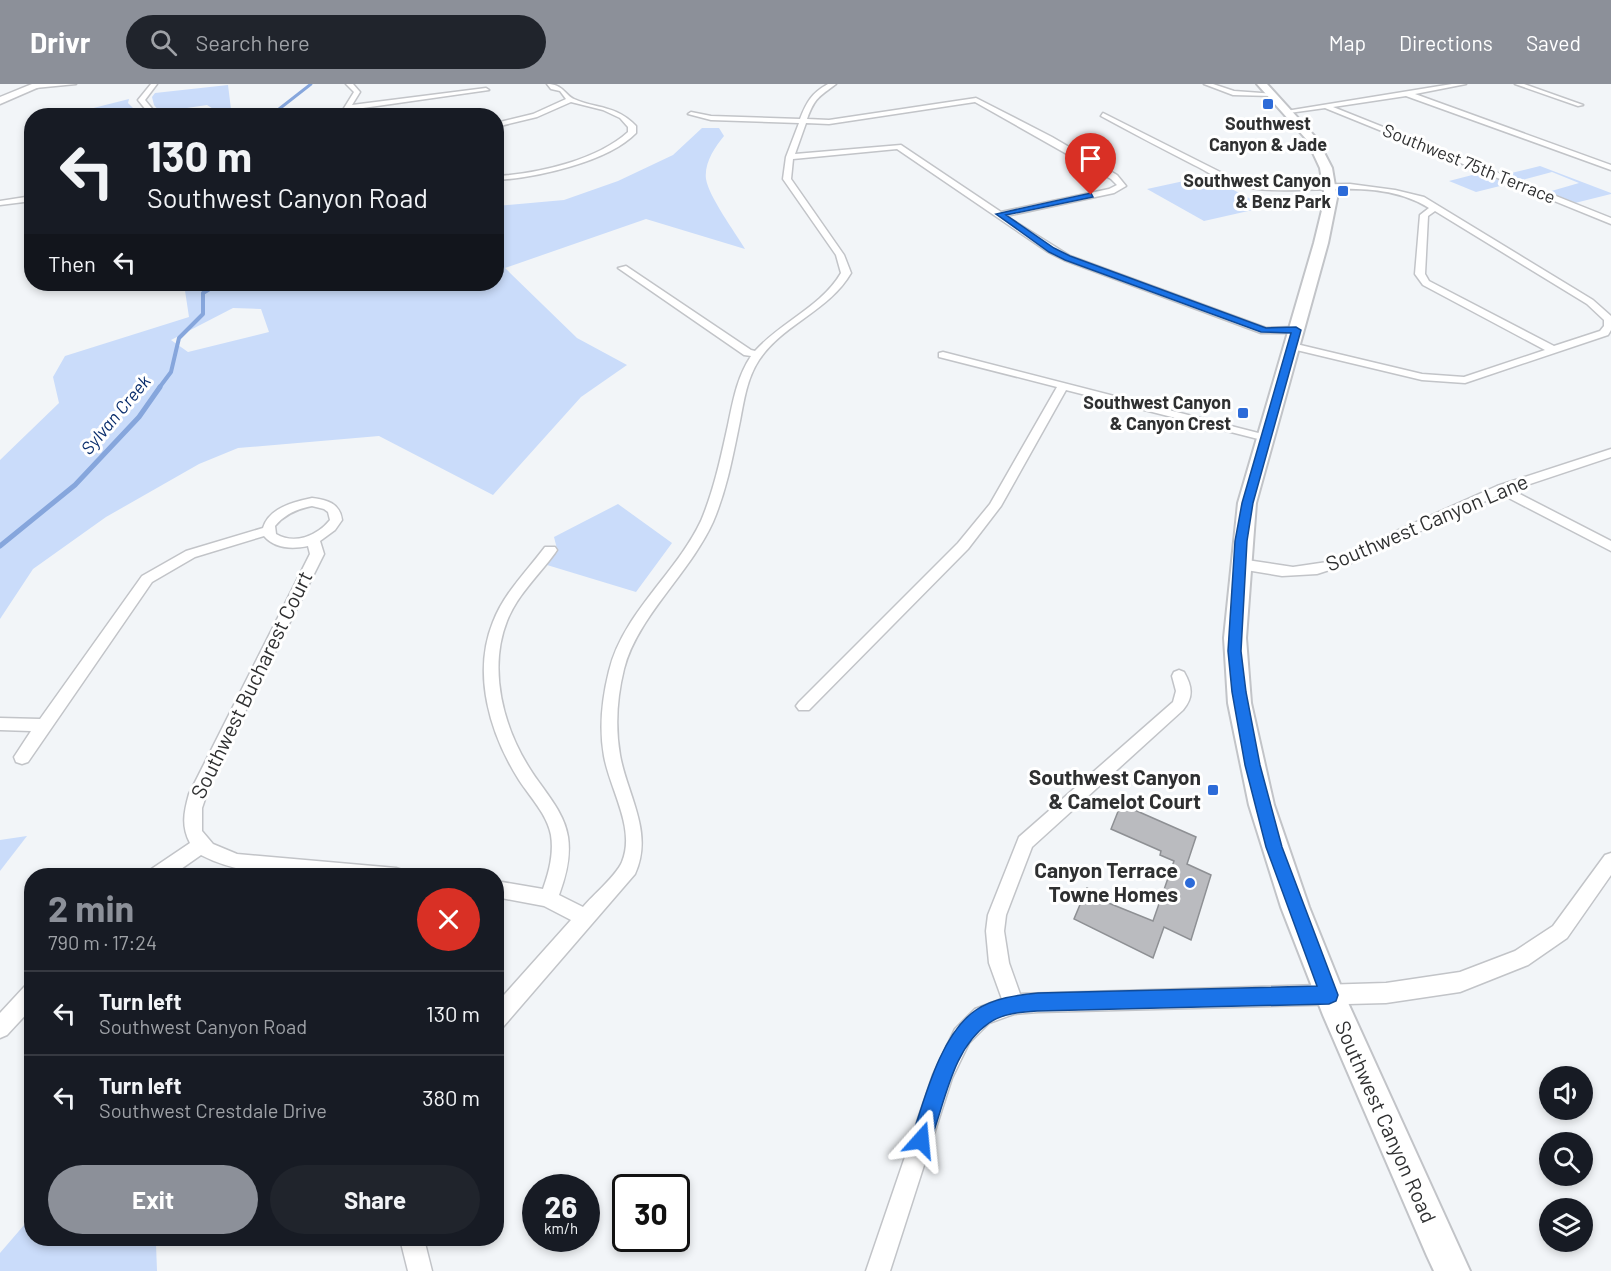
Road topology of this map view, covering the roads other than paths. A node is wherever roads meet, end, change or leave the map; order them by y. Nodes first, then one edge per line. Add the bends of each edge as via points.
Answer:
1 (73, 84) edge
2 (154, 84) edge
3 (349, 84) edge
4 (550, 84) edge
5 (833, 84) edge
6 (1207, 84) edge
7 (1262, 84) edge
8 (1462, 84) edge
9 (1518, 84) edge
10 (38, 85) edge
11 (562, 87) edge
12 (486, 90) dead end
13 (1272, 94) junction
14 (1408, 94) junction
15 (570, 100) junction
16 (0, 101) edge
17 (1580, 105) dead end
18 (1327, 107) junction
19 (148, 108) edge
20 (348, 108) joint
21 (1289, 111) junction
22 (691, 114) dead end
23 (1102, 115) dead end
24 (804, 122) junction
25 (504, 123) edge
26 (790, 157) junction
27 (1611, 168) edge
28 (504, 178) edge
29 (1330, 186) junction
30 (24, 199) edge
31 (0, 202) edge
32 (1434, 208) junction
33 (1000, 214) junction
34 (1611, 221) edge
35 (623, 268) dead end
36 (1294, 338) junction
37 (1555, 351) junction
38 (757, 354) junction
39 (943, 354) dead end
40 (1063, 386) junction
41 (1266, 438) junction
42 (1611, 453) edge
43 (1501, 489) junction
44 (269, 531) junction
45 (313, 539) junction
46 (1611, 547) edge
47 (550, 550) dead end
48 (1240, 564) junction
49 (1179, 676) dead end
50 (804, 706) dead end
51 (2, 724) dead end
52 (44, 725) junction
53 (22, 757) dead end
54 (200, 846) junction
55 (1611, 861) edge
56 (168, 868) edge
57 (305, 868) edge
58 (504, 890) edge
59 (549, 898) junction
60 (586, 919) junction
61 (1329, 995) junction
62 (24, 1002) edge
63 (1014, 1004) junction
64 (504, 1011) edge
65 (0, 1028) edge
66 (414, 1246) edge
67 (420, 1271) edge
68 (878, 1271) edge
69 (1452, 1271) edge

1 - 10 street
2 - 19 street via 141,100
3 - 20 street via 357,92
4 - 11 street via 553,88
5 - 24 street via 810,101
6 - 13 street via 1233,93
7 - 13 main road, Southwest Canyon Road
8 - 14 street
9 - 17 street
10 - 16 main road
11 - 15 street
12 - 20 street
13 - 21 main road, Southwest Canyon Road
14 - 18 street
14 - 27 street
15 - 25 street via 535,116
15 - 28 street via 615,113 632,126 632,133 558,171
18 - 21 street
18 - 34 street, Southwest 75th Terrace
21 - 29 main road, Southwest Canyon Road via 1318,149
22 - 24 street
23 - 29 street via 1236,183
24 - 26 street
24 - 33 street via 836,122 976,100 1105,171 1122,186
26 - 33 street via 898,147
26 - 38 street via 787,179 840,255 846,273 836,290
29 - 32 street via 1409,194
29 - 36 main road, Southwest Canyon Road via 1329,211
30 - 31 street
32 - 37 street via 1424,215 1420,274 1426,283
32 - 37 street via 1590,302 1609,319 1604,333
33 - 36 street via 1067,258
35 - 38 street via 748,352
36 - 37 street via 1422,377 1465,380
36 - 41 main road, Southwest Canyon Road
38 - 60 street via 742,388 717,495 706,523 689,555 621,653 610,696 609,729 615,772 636,838 629,868
39 - 40 street
40 - 41 street
40 - 50 street via 995,506 963,546
41 - 48 main road, Southwest Canyon Road via 1247,503
42 - 43 street, Southwest Canyon Lane
43 - 46 street
43 - 48 street, Southwest Canyon Lane via 1319,569 1285,573
44 - 45 street, Southwest Bucharest Court via 276,541 283,543
44 - 45 street via 273,519 288,508 312,502 332,506 336,520 324,534
44 - 52 street via 195,551 169,562 147,579
45 - 54 street, Southwest Bucharest Court via 317,554 192,806 192,825
47 - 59 street via 508,606 492,662 494,696 504,734 513,755 548,806 558,830 560,866
48 - 61 main road, Southwest Canyon Road via 1235,651 1252,765 1274,847
49 - 63 street via 1184,689 1178,706 1025,842 997,915 995,931 999,963
51 - 52 street
52 - 53 street
54 - 56 street
54 - 57 street via 237,862
55 - 61 street via 1560,932 1521,958 1460,982 1386,993
58 - 59 street
59 - 60 street
60 - 64 street
61 - 63 street
61 - 69 main road, Southwest Canyon Road
62 - 65 street
63 - 68 street via 982,1016 953,1052
66 - 67 street

